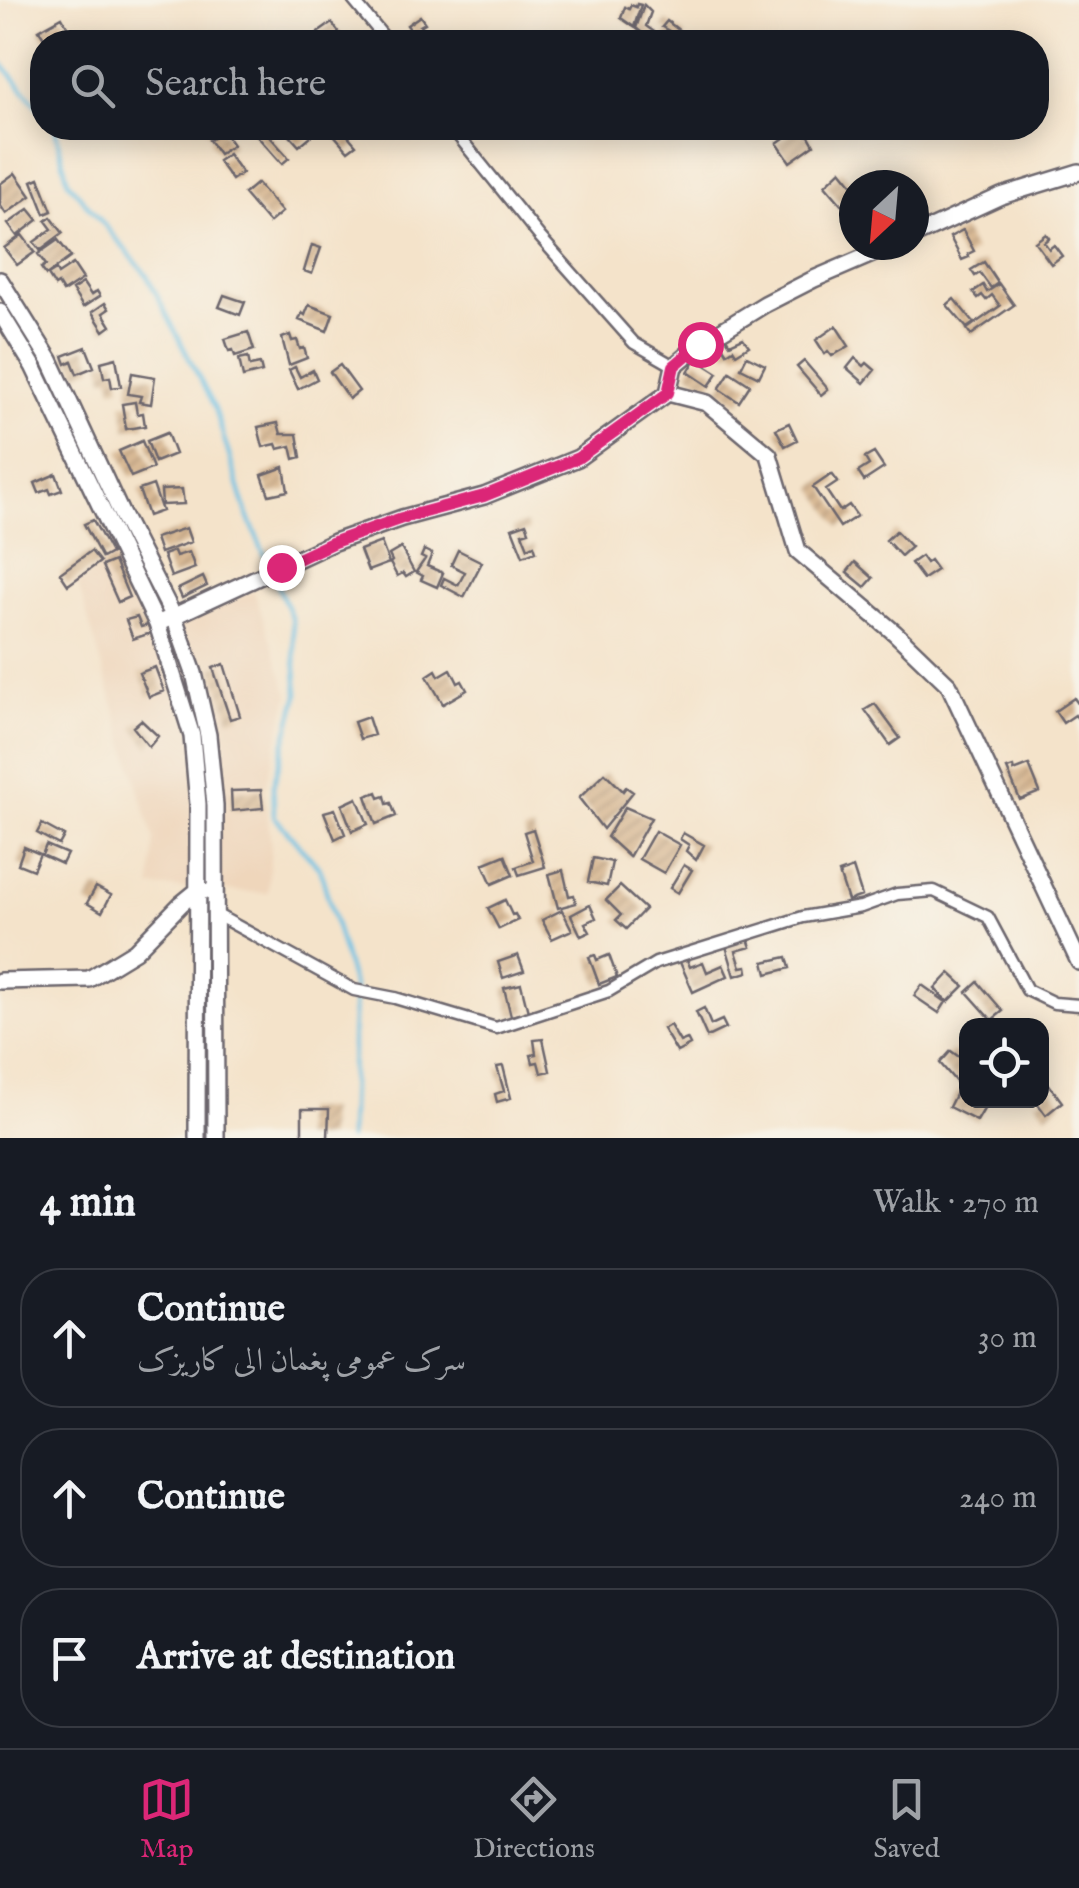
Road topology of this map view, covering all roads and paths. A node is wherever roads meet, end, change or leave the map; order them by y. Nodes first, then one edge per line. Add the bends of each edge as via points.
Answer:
1 (352, 0) edge
2 (378, 30) edge
3 (462, 140) edge
4 (1079, 172) edge
5 (929, 229) edge
6 (857, 260) edge
7 (0, 280) edge
8 (0, 312) edge
9 (674, 366) junction
10 (668, 393) junction
11 (174, 617) junction
12 (158, 624) junction
13 (216, 890) junction
14 (197, 891) junction
15 (217, 915) junction
16 (1079, 962) edge
17 (0, 980) edge
18 (1079, 1005) edge
19 (197, 1138) edge
20 (216, 1138) edge

1 - 2 street
3 - 9 street via 634,343
4 - 5 street via 1001,196
6 - 9 street via 765,304
7 - 11 street via 50,360
8 - 12 street via 33,366
9 - 10 street
10 - 11 street via 578,458 484,496 351,536
10 - 16 street via 707,403 769,455 798,551 949,685
11 - 12 street
11 - 13 street via 208,735
12 - 14 street via 192,736
13 - 14 street
13 - 15 street
14 - 17 street via 134,951 88,979
14 - 19 street
15 - 18 street via 354,990 496,1028 609,991 656,963 803,917 934,891 988,917 1027,990 1054,1003
15 - 20 street

